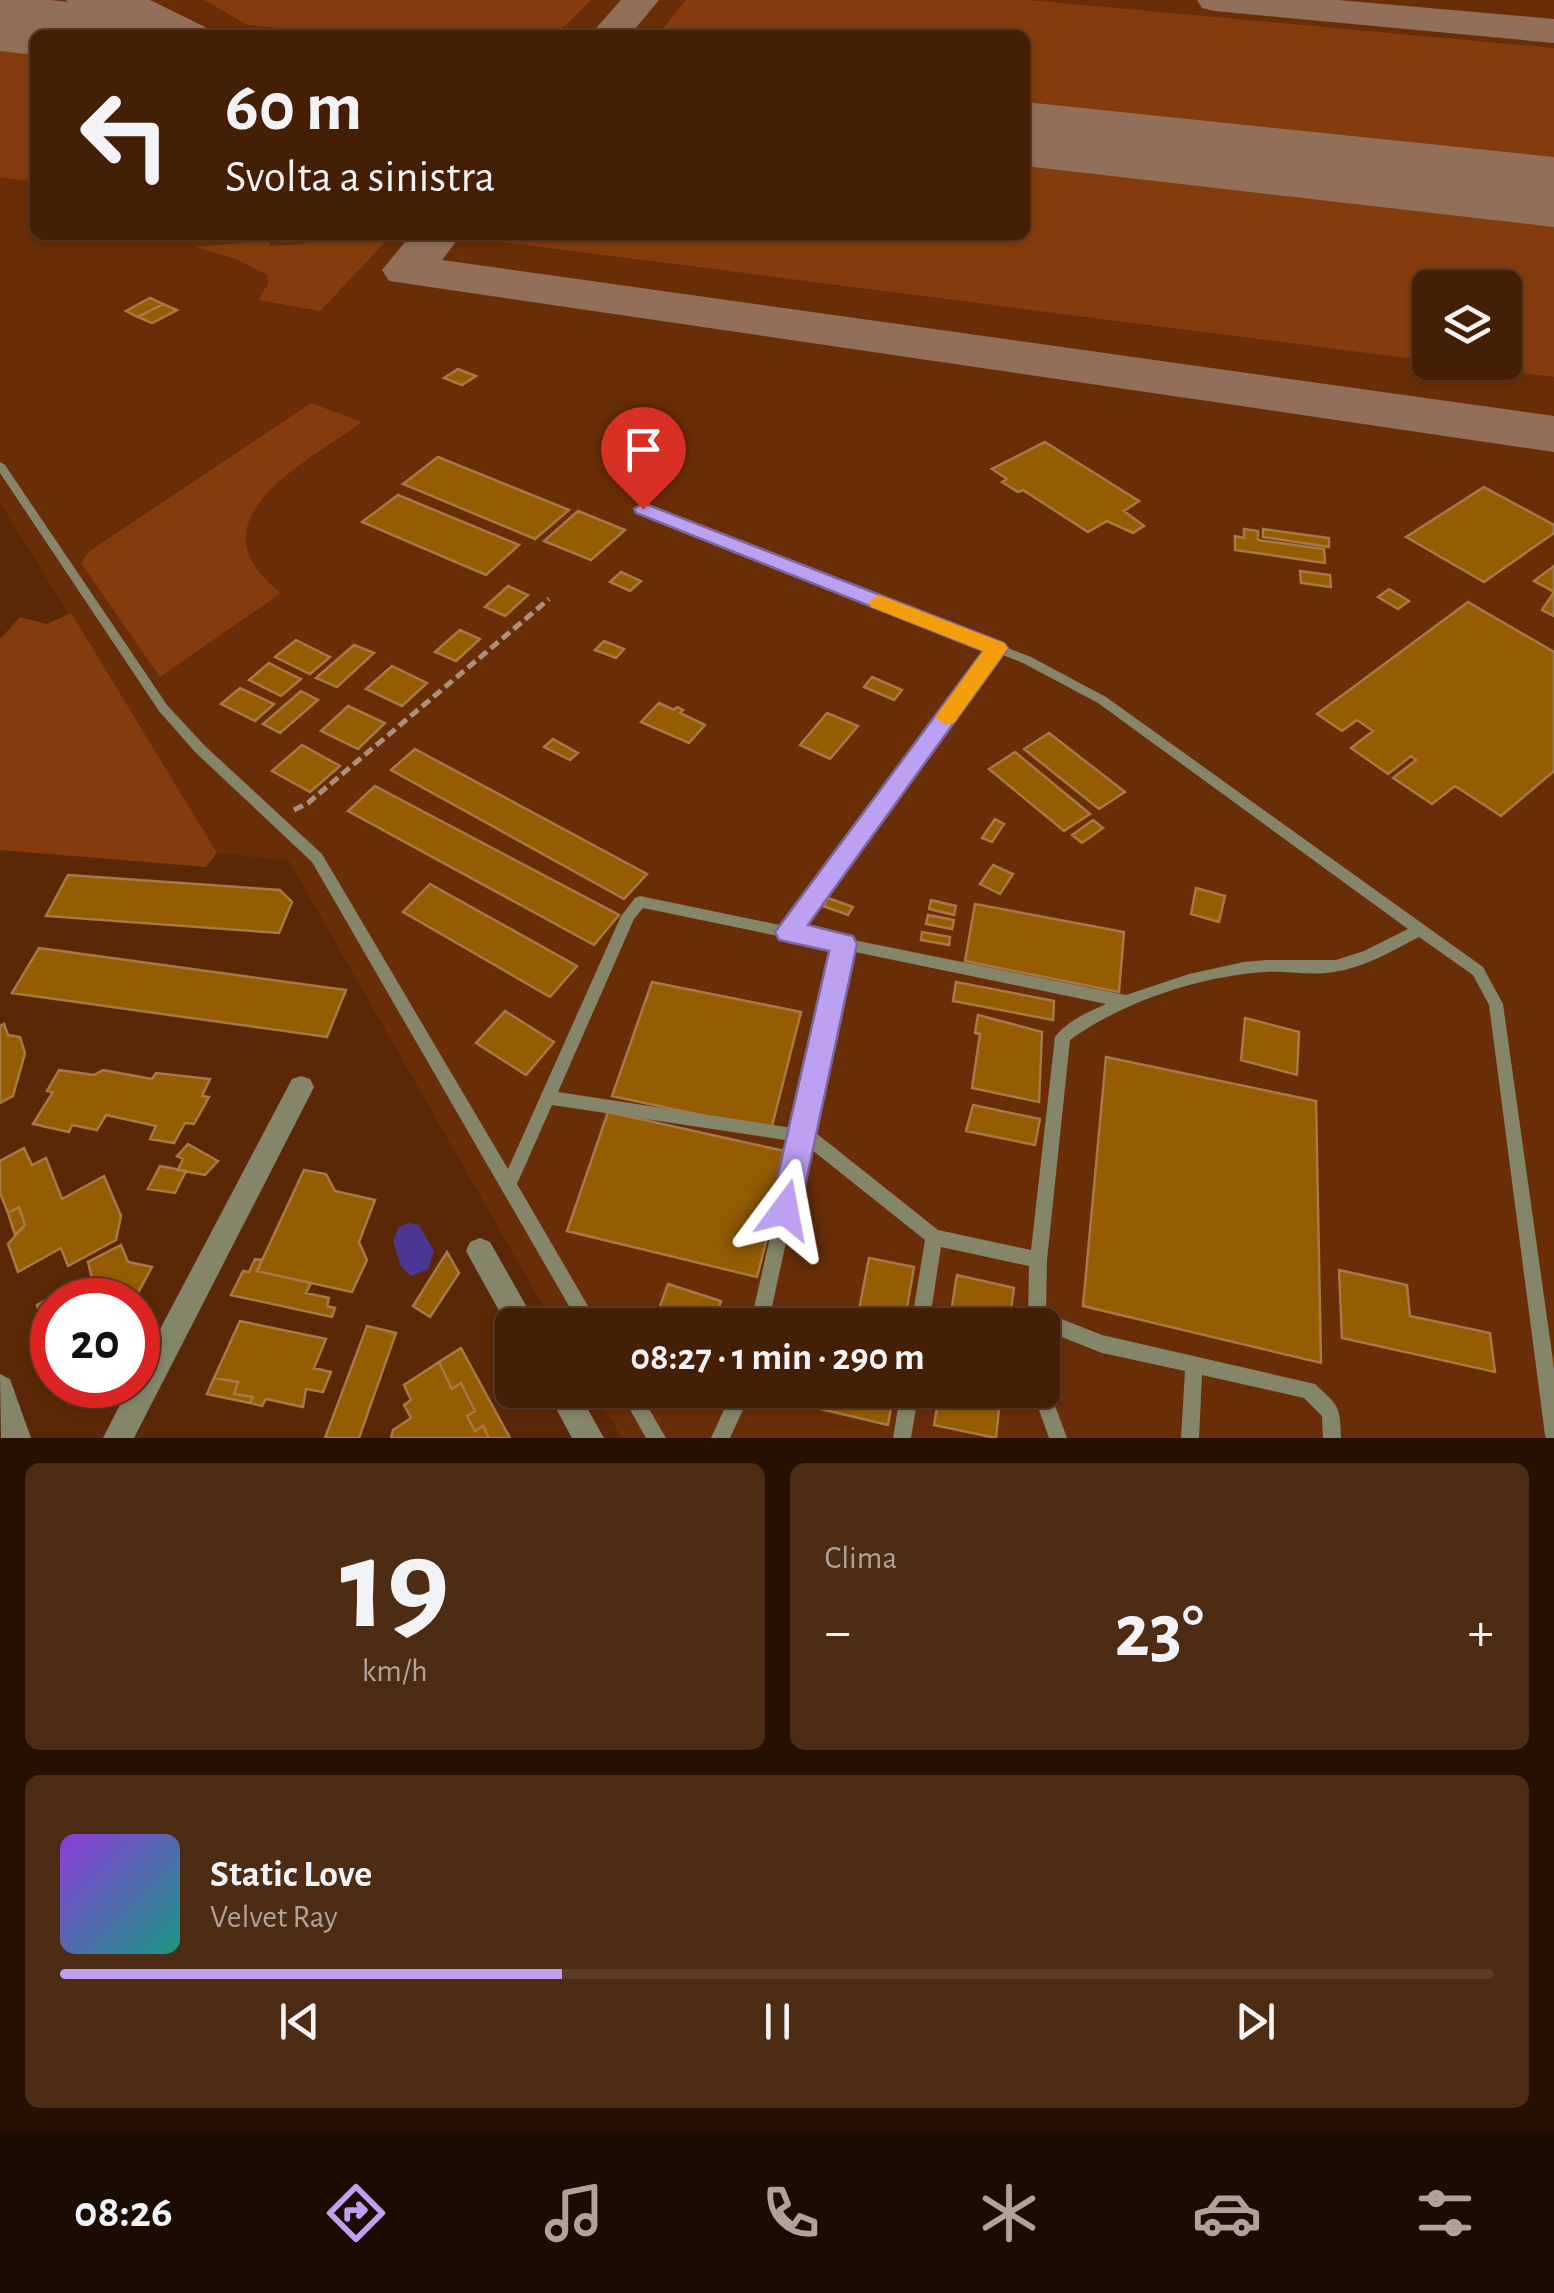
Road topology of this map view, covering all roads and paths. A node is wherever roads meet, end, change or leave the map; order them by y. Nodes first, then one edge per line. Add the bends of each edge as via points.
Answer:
1 (0, 465) edge
2 (643, 509) dead end
3 (549, 599) dead end
4 (997, 648) junction
5 (294, 818) dead end
6 (1421, 928) junction
7 (788, 932) junction
8 (844, 944) junction
9 (1128, 1002) junction
10 (301, 1088) dead end
11 (548, 1097) junction
12 (803, 1133) junction
13 (508, 1186) junction
14 (934, 1237) junction
15 (480, 1251) dead end
16 (1038, 1260) junction
17 (513, 1308) edge
18 (580, 1308) edge
19 (762, 1308) edge
20 (923, 1308) edge
21 (1037, 1308) edge
22 (1060, 1329) edge
23 (1194, 1364) junction
24 (0, 1389) edge
25 (572, 1408) edge
26 (639, 1408) edge
27 (735, 1408) edge
28 (907, 1408) edge
29 (1047, 1408) edge
30 (1554, 1435) edge
31 (16, 1438) edge
32 (118, 1438) edge
33 (589, 1438) edge
34 (657, 1438) edge
35 (720, 1438) edge
36 (902, 1438) edge
37 (1058, 1438) edge
38 (1190, 1438) edge
39 (1332, 1438) edge

1 - 13 lane via 164,708 317,858
2 - 4 lane
3 - 5 path via 292,812
4 - 6 lane via 1102,700
4 - 7 lane
6 - 9 lane via 1365,958 1332,967 1262,966
6 - 30 lane via 1478,971 1496,1004
7 - 8 lane
7 - 11 lane via 640,902
8 - 9 lane
8 - 12 lane
9 - 16 lane via 1080,1021 1063,1037
10 - 32 street
11 - 12 lane
11 - 13 lane
12 - 14 lane
12 - 19 lane
13 - 18 lane
14 - 16 lane
14 - 20 lane
15 - 17 street
16 - 21 lane
22 - 23 lane
23 - 38 lane
23 - 39 lane via 1308,1390 1331,1412
24 - 31 street
25 - 33 street
26 - 34 lane
27 - 35 lane
28 - 36 lane
29 - 37 lane

